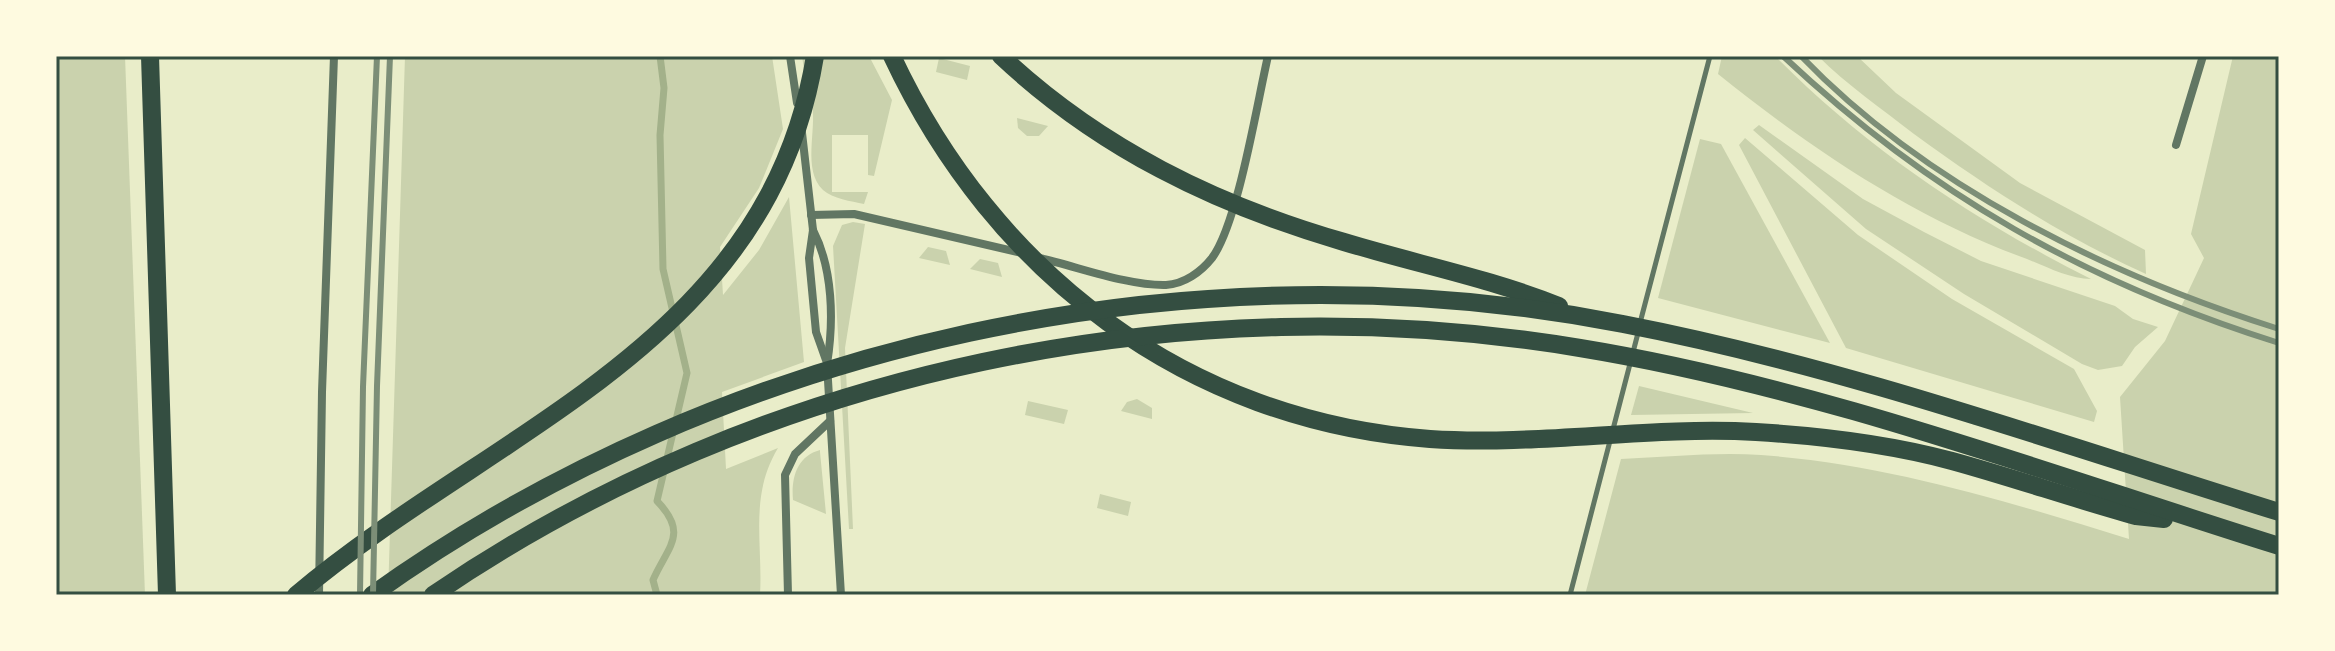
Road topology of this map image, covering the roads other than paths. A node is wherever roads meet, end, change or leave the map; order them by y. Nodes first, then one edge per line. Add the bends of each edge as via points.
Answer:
1 (150, 56) edge
2 (334, 56) edge
3 (790, 56) edge
4 (815, 56) edge
5 (892, 56) edge
6 (1001, 56) edge
7 (1268, 56) edge
8 (1710, 56) edge
9 (2203, 56) edge
10 (2176, 145) dead end
11 (811, 215) junction
12 (813, 230) junction
13 (1588, 318) junction
14 (827, 364) junction
15 (830, 421) junction
16 (2279, 512) edge
17 (2203, 522) junction
18 (2279, 546) edge
19 (167, 595) edge
20 (296, 595) edge
21 (319, 595) edge
22 (372, 595) edge
23 (433, 595) edge
24 (788, 595) edge
25 (841, 595) edge
26 (1570, 595) edge

1 - 19 main road
2 - 21 street
3 - 11 street
4 - 20 main road via 803,115 772,192 746,235 689,304 607,377
5 - 17 main road via 948,158 1021,249 1084,305 1152,352 1187,373 1260,403 1348,428 1432,439 1724,431 1878,445 1952,461 2136,516
6 - 13 main road via 1095,131 1199,189 1316,234 1492,282
7 - 11 street via 1221,242 1203,268 1179,283 1153,284 854,214
8 - 26 lane
9 - 10 street
11 - 12 street
12 - 14 street via 809,258 816,332
12 - 14 street via 828,286
13 - 16 main road via 1790,364
13 - 22 main road via 1410,298 1250,297 1112,309 929,342 787,384 645,440 470,530
14 - 15 street
15 - 24 street via 795,454 785,475
15 - 25 street
17 - 18 main road
17 - 23 main road via 1809,401 1643,360 1466,334 1350,327 1246,329 1080,344 958,367 842,399 639,477 517,540

